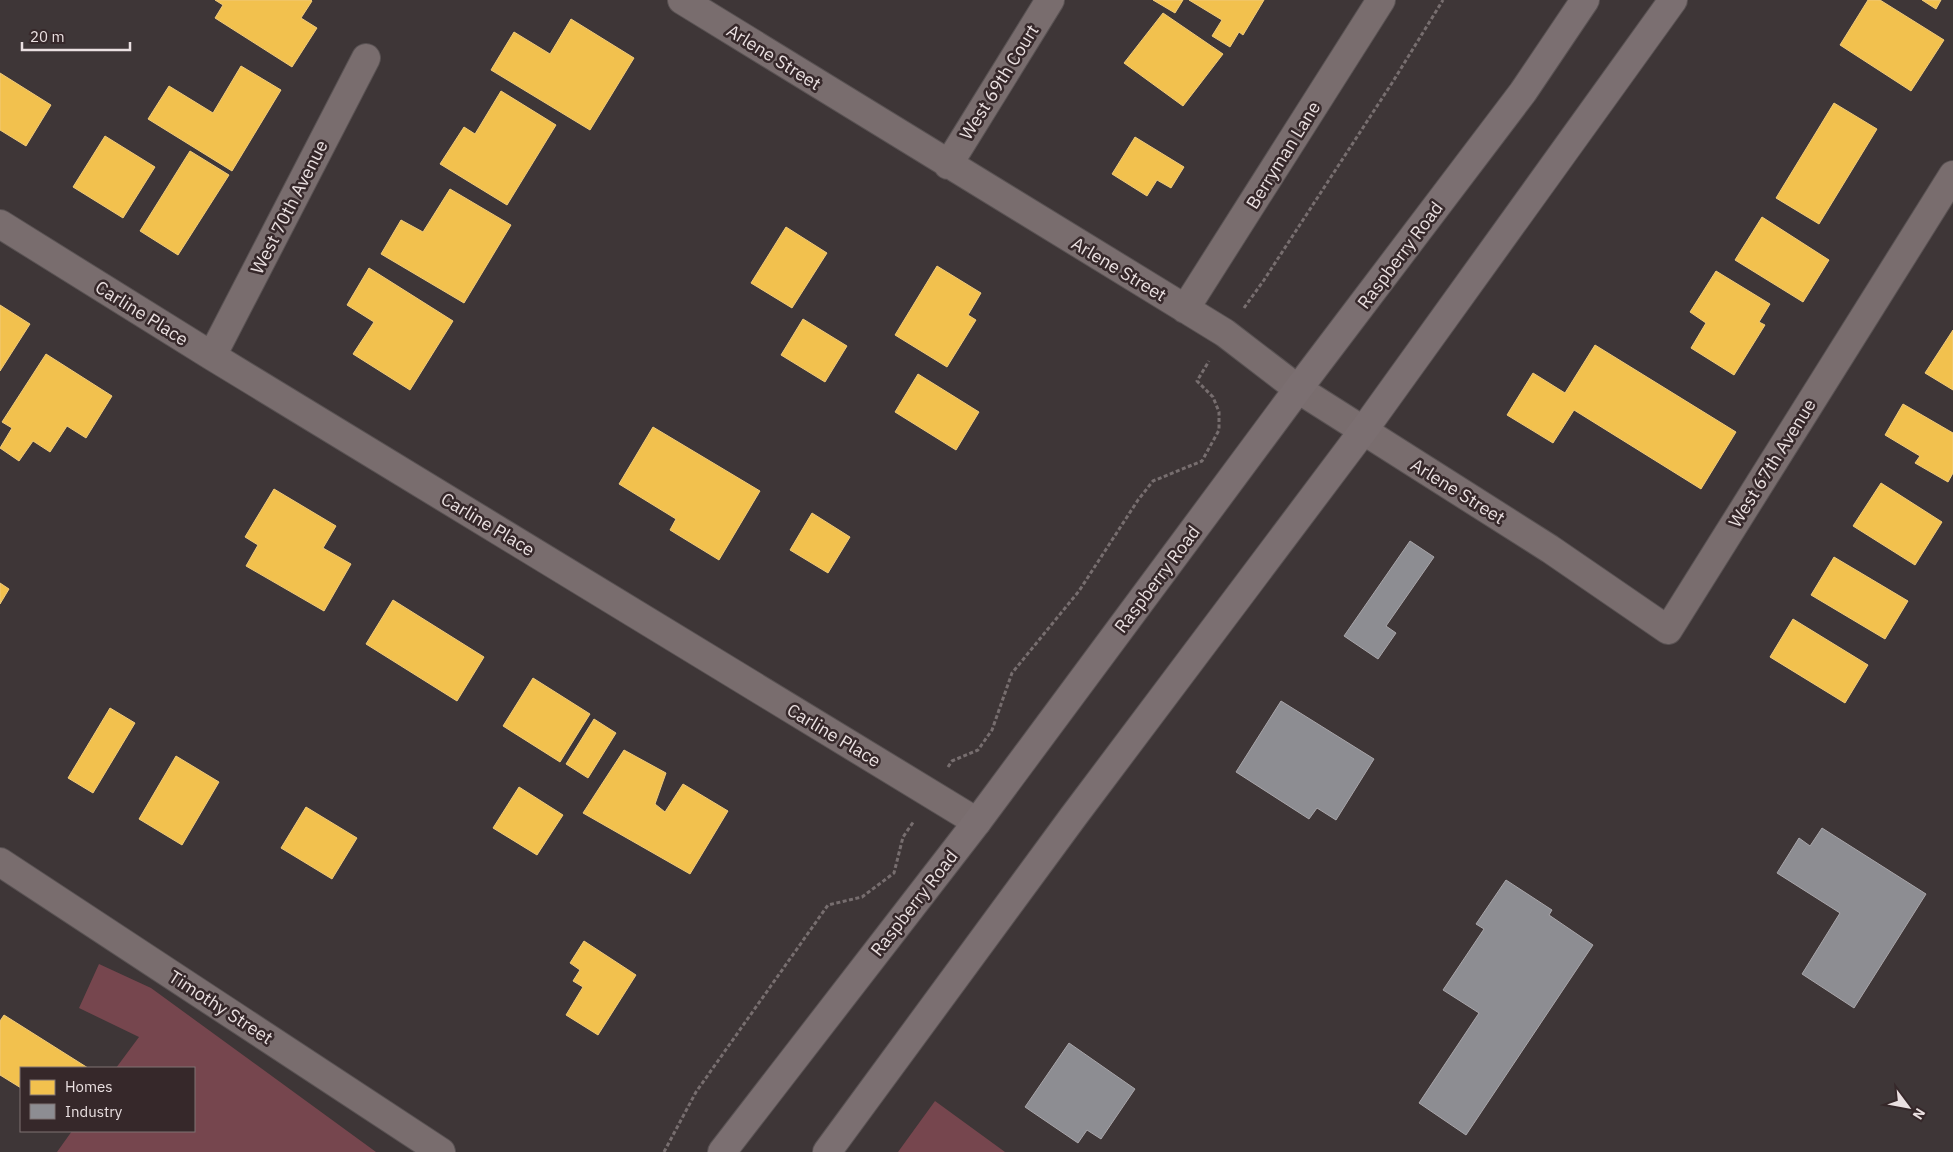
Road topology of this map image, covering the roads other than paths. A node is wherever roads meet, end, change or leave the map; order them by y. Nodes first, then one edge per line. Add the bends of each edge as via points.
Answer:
1 (682, 0) edge
2 (1050, 0) edge
3 (1381, 0) edge
4 (1585, 0) edge
5 (1673, 0) edge
6 (366, 58) dead end
7 (948, 165) junction
8 (1953, 175) edge
9 (0, 224) edge
10 (1185, 309) junction
11 (212, 356) junction
12 (1298, 389) junction
13 (1363, 431) junction
14 (1550, 549) joint
15 (977, 822) junction
16 (0, 862) edge
17 (441, 1152) edge
18 (722, 1152) edge
19 (827, 1152) edge

1 - 7 street, Arlene Street
2 - 7 street, West 69th Court
3 - 10 street, Berryman Lane
4 - 12 main road, Raspberry Road via 1523,92
5 - 13 main road
6 - 11 street, West 70th Avenue
7 - 10 street, Arlene Street
8 - 14 street, West 67th Avenue via 1668,630
9 - 11 street, Carline Place
10 - 12 street, Arlene Street via 1225,333
11 - 15 street, Carline Place
12 - 13 street, Arlene Street
12 - 15 main road, Raspberry Road
13 - 14 street, Arlene Street
13 - 19 main road
15 - 18 main road, Raspberry Road
16 - 17 street, Timothy Street

